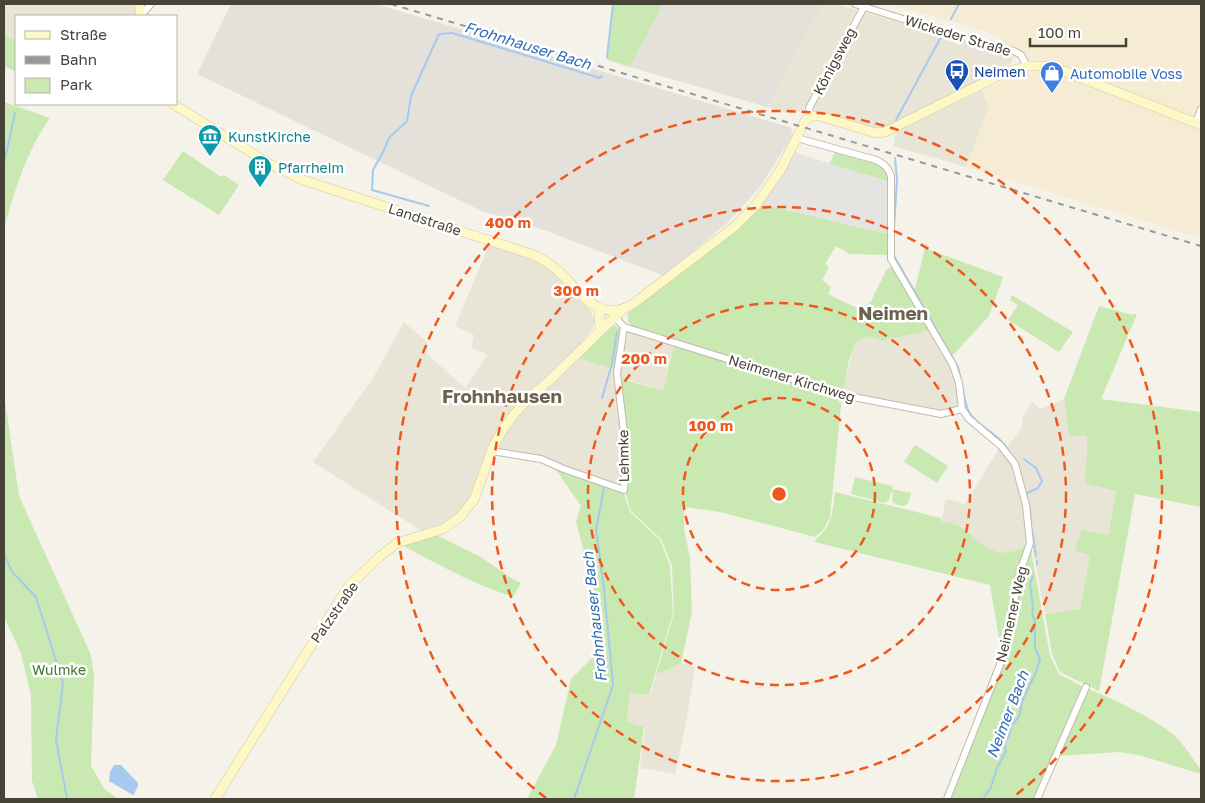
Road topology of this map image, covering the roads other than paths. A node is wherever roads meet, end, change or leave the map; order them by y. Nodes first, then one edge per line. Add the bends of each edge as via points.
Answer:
1 (139, 4) edge
2 (151, 4) edge
3 (854, 4) edge
4 (864, 5) edge
5 (142, 15) edge
6 (1027, 66) junction
7 (175, 105) edge
8 (1201, 109) edge
9 (807, 120) junction
10 (1198, 124) edge
11 (797, 138) junction
12 (599, 309) junction
13 (622, 310) junction
14 (614, 317) junction
15 (624, 327) junction
16 (600, 331) junction
17 (962, 409) junction
18 (491, 451) junction
19 (1086, 687) dead end
20 (215, 799) edge
21 (947, 799) edge
22 (1037, 799) edge

1 - 5 main road
2 - 5 street
3 - 4 street, Wickeder Straße
4 - 6 street, Wickeder Straße via 1014,51 1021,55
4 - 9 street, Königsweg via 809,108
6 - 9 main road via 1004,73 885,132 876,133 819,116
6 - 10 main road via 1064,71
7 - 12 main road, Landstraße via 274,167 303,180 531,254 551,265
8 - 10 street
9 - 11 main road
11 - 13 main road via 773,182 734,227
11 - 17 street via 876,160 886,166 891,176 891,259 953,366
12 - 13 main road
12 - 16 main road
13 - 14 main road, Palzstraße
14 - 15 street
14 - 16 main road, Palzstraße
15 - 17 street, Neimener Kirchweg via 843,395 942,414
15 - 18 street, Lehmke via 617,373 626,449 624,490 541,459
16 - 18 main road, Palzstraße via 530,397
17 - 21 street, Neimener Weg via 1002,446 1015,464 1026,505 1030,543 1020,572 1003,657
18 - 20 main road, Palzstraße via 474,500 459,518 443,530 397,543 348,587
19 - 22 street

